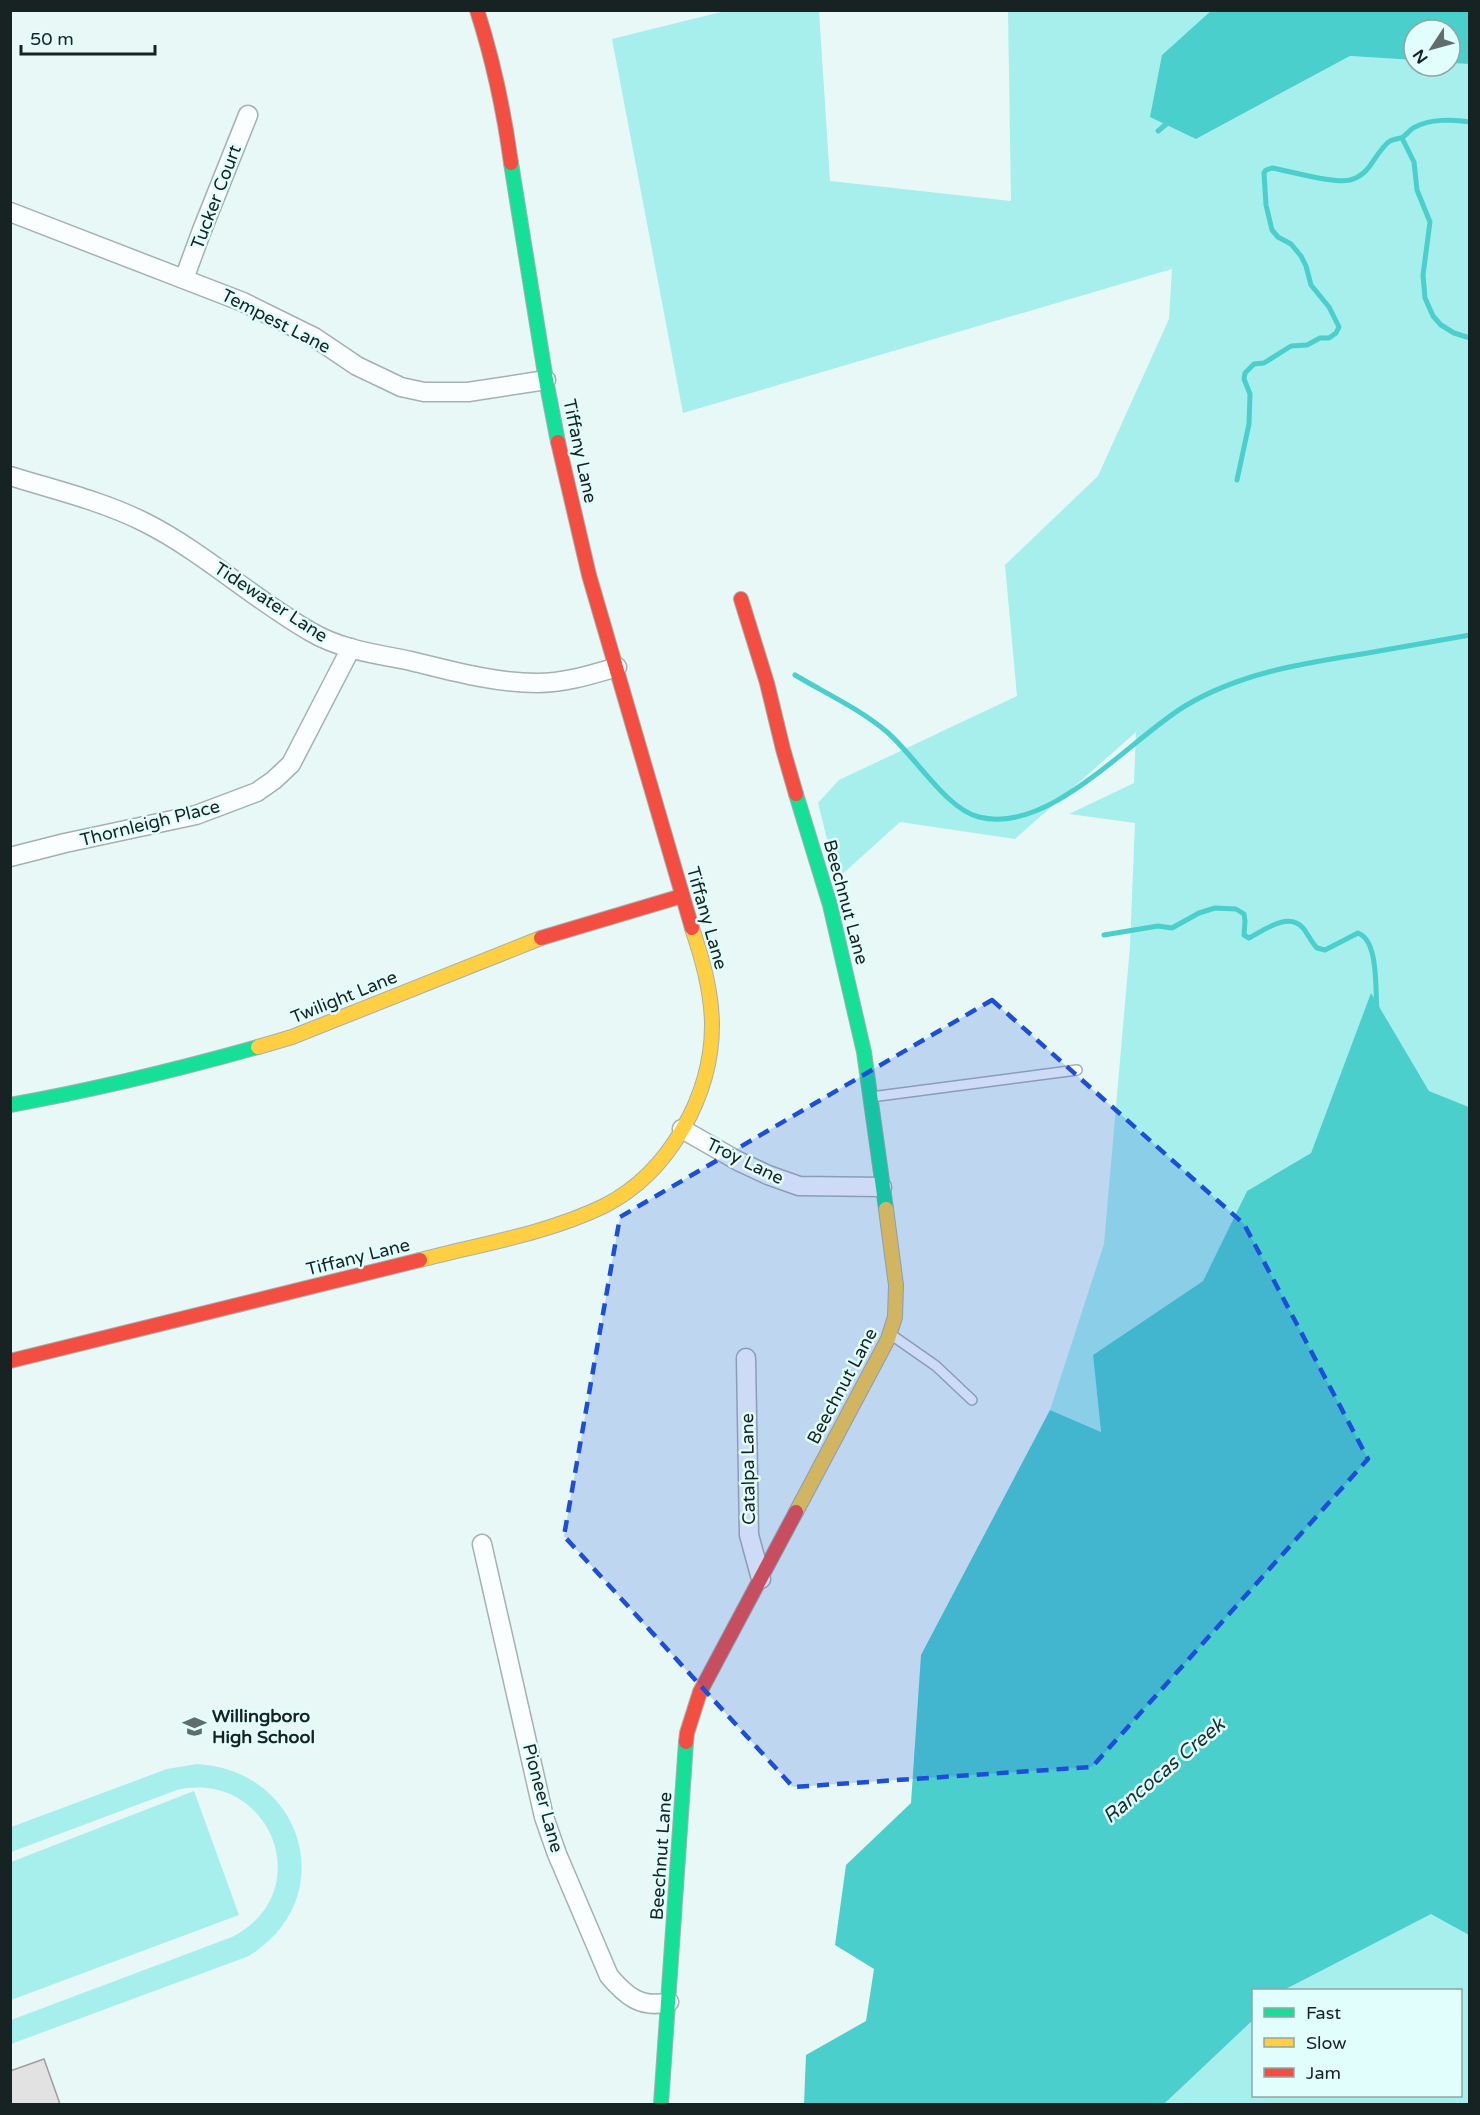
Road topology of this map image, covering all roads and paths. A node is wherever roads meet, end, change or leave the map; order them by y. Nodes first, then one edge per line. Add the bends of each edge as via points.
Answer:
1 (477, 10) edge
2 (248, 115) dead end
3 (10, 212) edge
4 (184, 279) junction
5 (546, 380) junction
6 (11, 478) edge
7 (741, 599) dead end
8 (351, 648) junction
9 (617, 667) junction
10 (10, 857) edge
11 (682, 896) junction
12 (1077, 1070) dead end
13 (871, 1097) junction
14 (10, 1105) edge
15 (682, 1129) junction
16 (882, 1187) junction
17 (890, 1334) junction
18 (746, 1358) dead end
19 (10, 1361) edge
20 (972, 1400) dead end
21 (482, 1544) dead end
22 (761, 1579) junction
23 (669, 2002) junction
24 (659, 2102) edge

1 - 5 street, Tiffany Lane via 507,131
2 - 4 street, Tucker Court
3 - 4 street, Tempest Lane
4 - 5 street, Tempest Lane via 251,305 401,387 424,392 468,392
5 - 9 street, Tiffany Lane via 589,575
6 - 8 street, Tidewater Lane via 143,521 304,628
7 - 13 street, Beechnut Lane via 836,926
8 - 9 street, Tidewater Lane via 515,682 572,680
8 - 10 street, Thornleigh Place via 291,764 257,792 196,815
9 - 11 street, Tiffany Lane
11 - 14 street, Twilight Lane via 533,940 283,1040 139,1078
11 - 15 street, Tiffany Lane via 711,1001 711,1033 699,1096
12 - 13 lane
13 - 16 street, Beechnut Lane
15 - 16 street, Troy Lane via 738,1161 799,1186
15 - 19 street, Tiffany Lane via 651,1172 603,1206 575,1218 331,1283
16 - 17 street, Beechnut Lane via 896,1286
17 - 20 lane via 936,1366
17 - 22 street, Beechnut Lane
18 - 22 street, Catalpa Lane via 749,1534
21 - 23 street, Pioneer Lane via 544,1817 556,1854 609,1976 620,1989 643,2003 655,2006
22 - 23 street, Beechnut Lane via 700,1692 687,1733
23 - 24 street, Beechnut Lane

